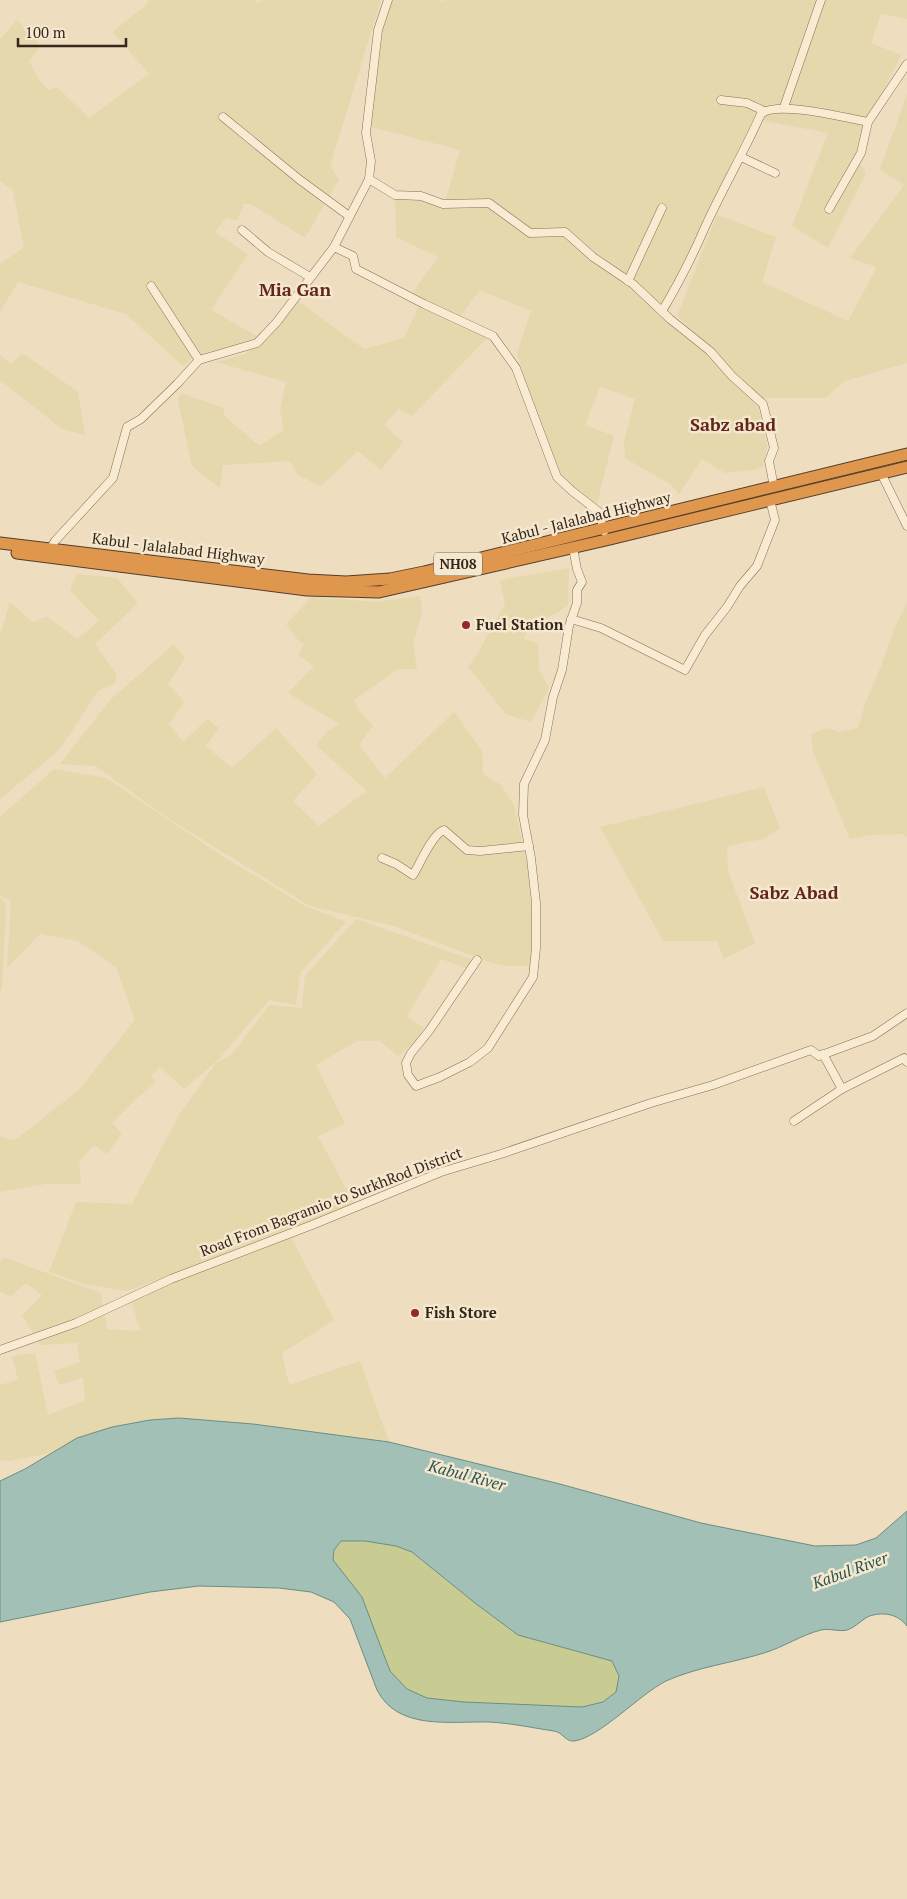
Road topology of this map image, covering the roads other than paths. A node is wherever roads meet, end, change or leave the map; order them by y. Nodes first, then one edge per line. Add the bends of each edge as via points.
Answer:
1 (388, 0) edge
2 (820, 0) edge
3 (907, 64) edge
4 (721, 100) dead end
5 (784, 107) junction
6 (764, 111) junction
7 (223, 117) dead end
8 (868, 122) junction
9 (741, 157) junction
10 (775, 173) dead end
11 (369, 178) junction
12 (662, 208) dead end
13 (829, 210) dead end
14 (350, 216) junction
15 (242, 230) dead end
16 (334, 247) junction
17 (310, 277) junction
18 (628, 281) junction
19 (151, 286) dead end
20 (662, 312) junction
21 (199, 360) junction
22 (907, 454) edge
23 (907, 467) edge
24 (881, 473) junction
25 (774, 487) junction
26 (770, 500) junction
27 (907, 526) edge
28 (605, 534) junction
29 (0, 543) edge
30 (573, 548) junction
31 (50, 549) junction
32 (0, 551) edge
33 (571, 619) junction
34 (529, 846) junction
35 (382, 858) dead end
36 (477, 960) dead end
37 (907, 1013) edge
38 (821, 1055) junction
39 (907, 1062) edge
40 (842, 1089) junction
41 (794, 1121) dead end
42 (0, 1350) edge

1 - 11 street via 378,30 366,133 371,161
2 - 5 street
3 - 8 street
4 - 6 street via 747,103
5 - 6 street
5 - 8 street
6 - 9 street
7 - 14 street
8 - 13 street via 861,153
9 - 10 street
9 - 20 street via 687,269
11 - 14 street
11 - 18 street via 395,195 421,196 443,204 490,203 530,233 565,232 593,257
12 - 18 street
14 - 16 street
15 - 17 street via 268,252
16 - 17 street
16 - 28 street via 353,256 356,269 493,336 516,368 557,476 599,512
17 - 21 street via 257,343
18 - 20 street
19 - 21 street
20 - 25 street via 710,351 763,404 774,448 770,461
21 - 31 street via 141,419 127,427 113,478
22 - 25 highway, Kabul - Jalalabad Highway / NH08
23 - 24 highway, Kabul - Jalalabad Highway / NH08
24 - 26 highway, Kabul - Jalalabad Highway / NH08
24 - 27 street
25 - 28 highway, Kabul - Jalalabad Highway / NH08
26 - 28 highway, Kabul - Jalalabad Highway / NH08
26 - 33 street via 775,520 757,566 705,636 685,670 601,628
28 - 30 highway, Kabul - Jalalabad Highway / NH08
28 - 31 highway, Kabul - Jalalabad Highway / NH08 via 390,579 346,582
29 - 31 highway, Kabul - Jalalabad Highway / NH08
30 - 32 highway, Kabul - Jalalabad Highway / NH08 via 379,592 306,590
30 - 33 street via 582,582 577,590
33 - 34 street via 544,740 524,784 523,815
34 - 35 street via 467,850 444,830 428,848 413,875
34 - 36 street via 536,903 533,977 488,1048 470,1062 416,1086 408,1075 406,1063 411,1052
37 - 38 street via 873,1036
38 - 40 street
38 - 42 street, Road From Bagramio to SurkhRod District via 811,1050 441,1172 171,1278 76,1323
39 - 40 street via 904,1058
40 - 41 street

